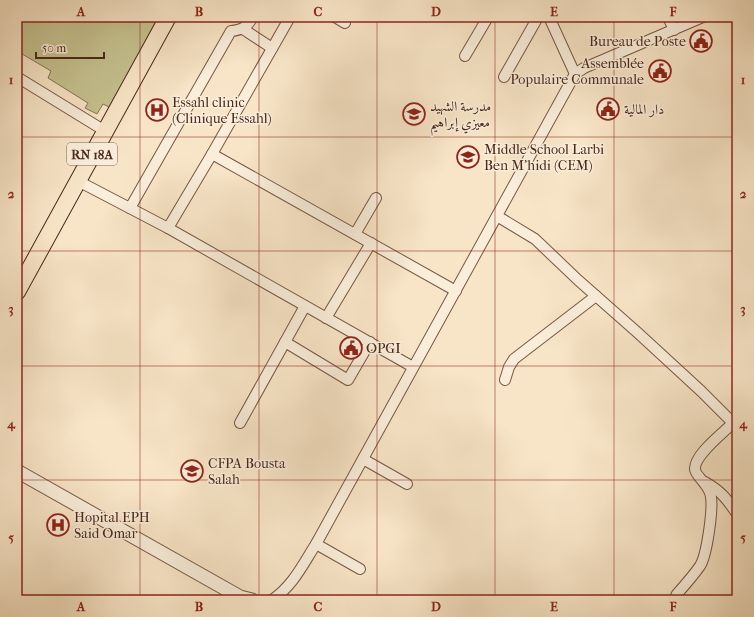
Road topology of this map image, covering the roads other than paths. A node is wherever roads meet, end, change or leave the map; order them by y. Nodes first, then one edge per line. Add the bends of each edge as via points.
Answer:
1 (168, 17) edge
2 (252, 17) edge
3 (290, 17) edge
4 (335, 17) edge
5 (488, 17) edge
6 (538, 17) edge
7 (549, 17) edge
8 (668, 17) edge
9 (703, 17) edge
10 (345, 23) dead end
11 (243, 29) junction
12 (674, 30) junction
13 (272, 48) junction
14 (465, 56) dead end
15 (575, 74) junction
16 (17, 77) edge
17 (504, 77) dead end
18 (105, 131) junction
19 (212, 154) junction
20 (78, 181) junction
21 (376, 198) dead end
22 (130, 208) junction
23 (497, 216) junction
24 (168, 228) junction
25 (355, 234) junction
26 (371, 244) junction
27 (456, 291) junction
28 (17, 292) edge
29 (596, 296) junction
30 (304, 306) junction
31 (326, 318) junction
32 (285, 342) junction
33 (370, 342) junction
34 (413, 367) junction
35 (505, 380) dead end
36 (735, 421) edge
37 (240, 423) dead end
38 (363, 459) junction
39 (17, 471) edge
40 (703, 481) junction
41 (407, 484) dead end
42 (737, 514) edge
43 (316, 544) junction
44 (360, 569) dead end
45 (252, 600) edge
46 (272, 600) edge
47 (674, 600) edge

1 - 18 main road, RN 18A
2 - 11 street
3 - 13 street
4 - 10 street
5 - 14 street
6 - 17 street
7 - 15 street
8 - 12 street
9 - 12 street
11 - 13 street
11 - 22 street via 231,31
12 - 15 street
13 - 19 street
15 - 23 street
16 - 18 street
18 - 20 main road, RN 18A
19 - 24 street
19 - 25 street
20 - 22 street
20 - 28 main road, RN 18A
21 - 25 street
22 - 24 street
23 - 27 street
23 - 29 street via 535,239
24 - 30 street
25 - 26 street
26 - 27 street
26 - 31 street
27 - 34 street
29 - 35 street via 514,359
29 - 36 street
30 - 31 street
30 - 32 street
31 - 33 street
32 - 33 street via 348,380
32 - 37 street
33 - 34 street
34 - 38 street
36 - 40 street via 699,456 694,470
38 - 41 street
38 - 43 street
39 - 45 street via 240,597
40 - 42 street via 718,489
40 - 47 street via 711,497 707,543 701,564
43 - 44 street
43 - 46 street via 293,581

